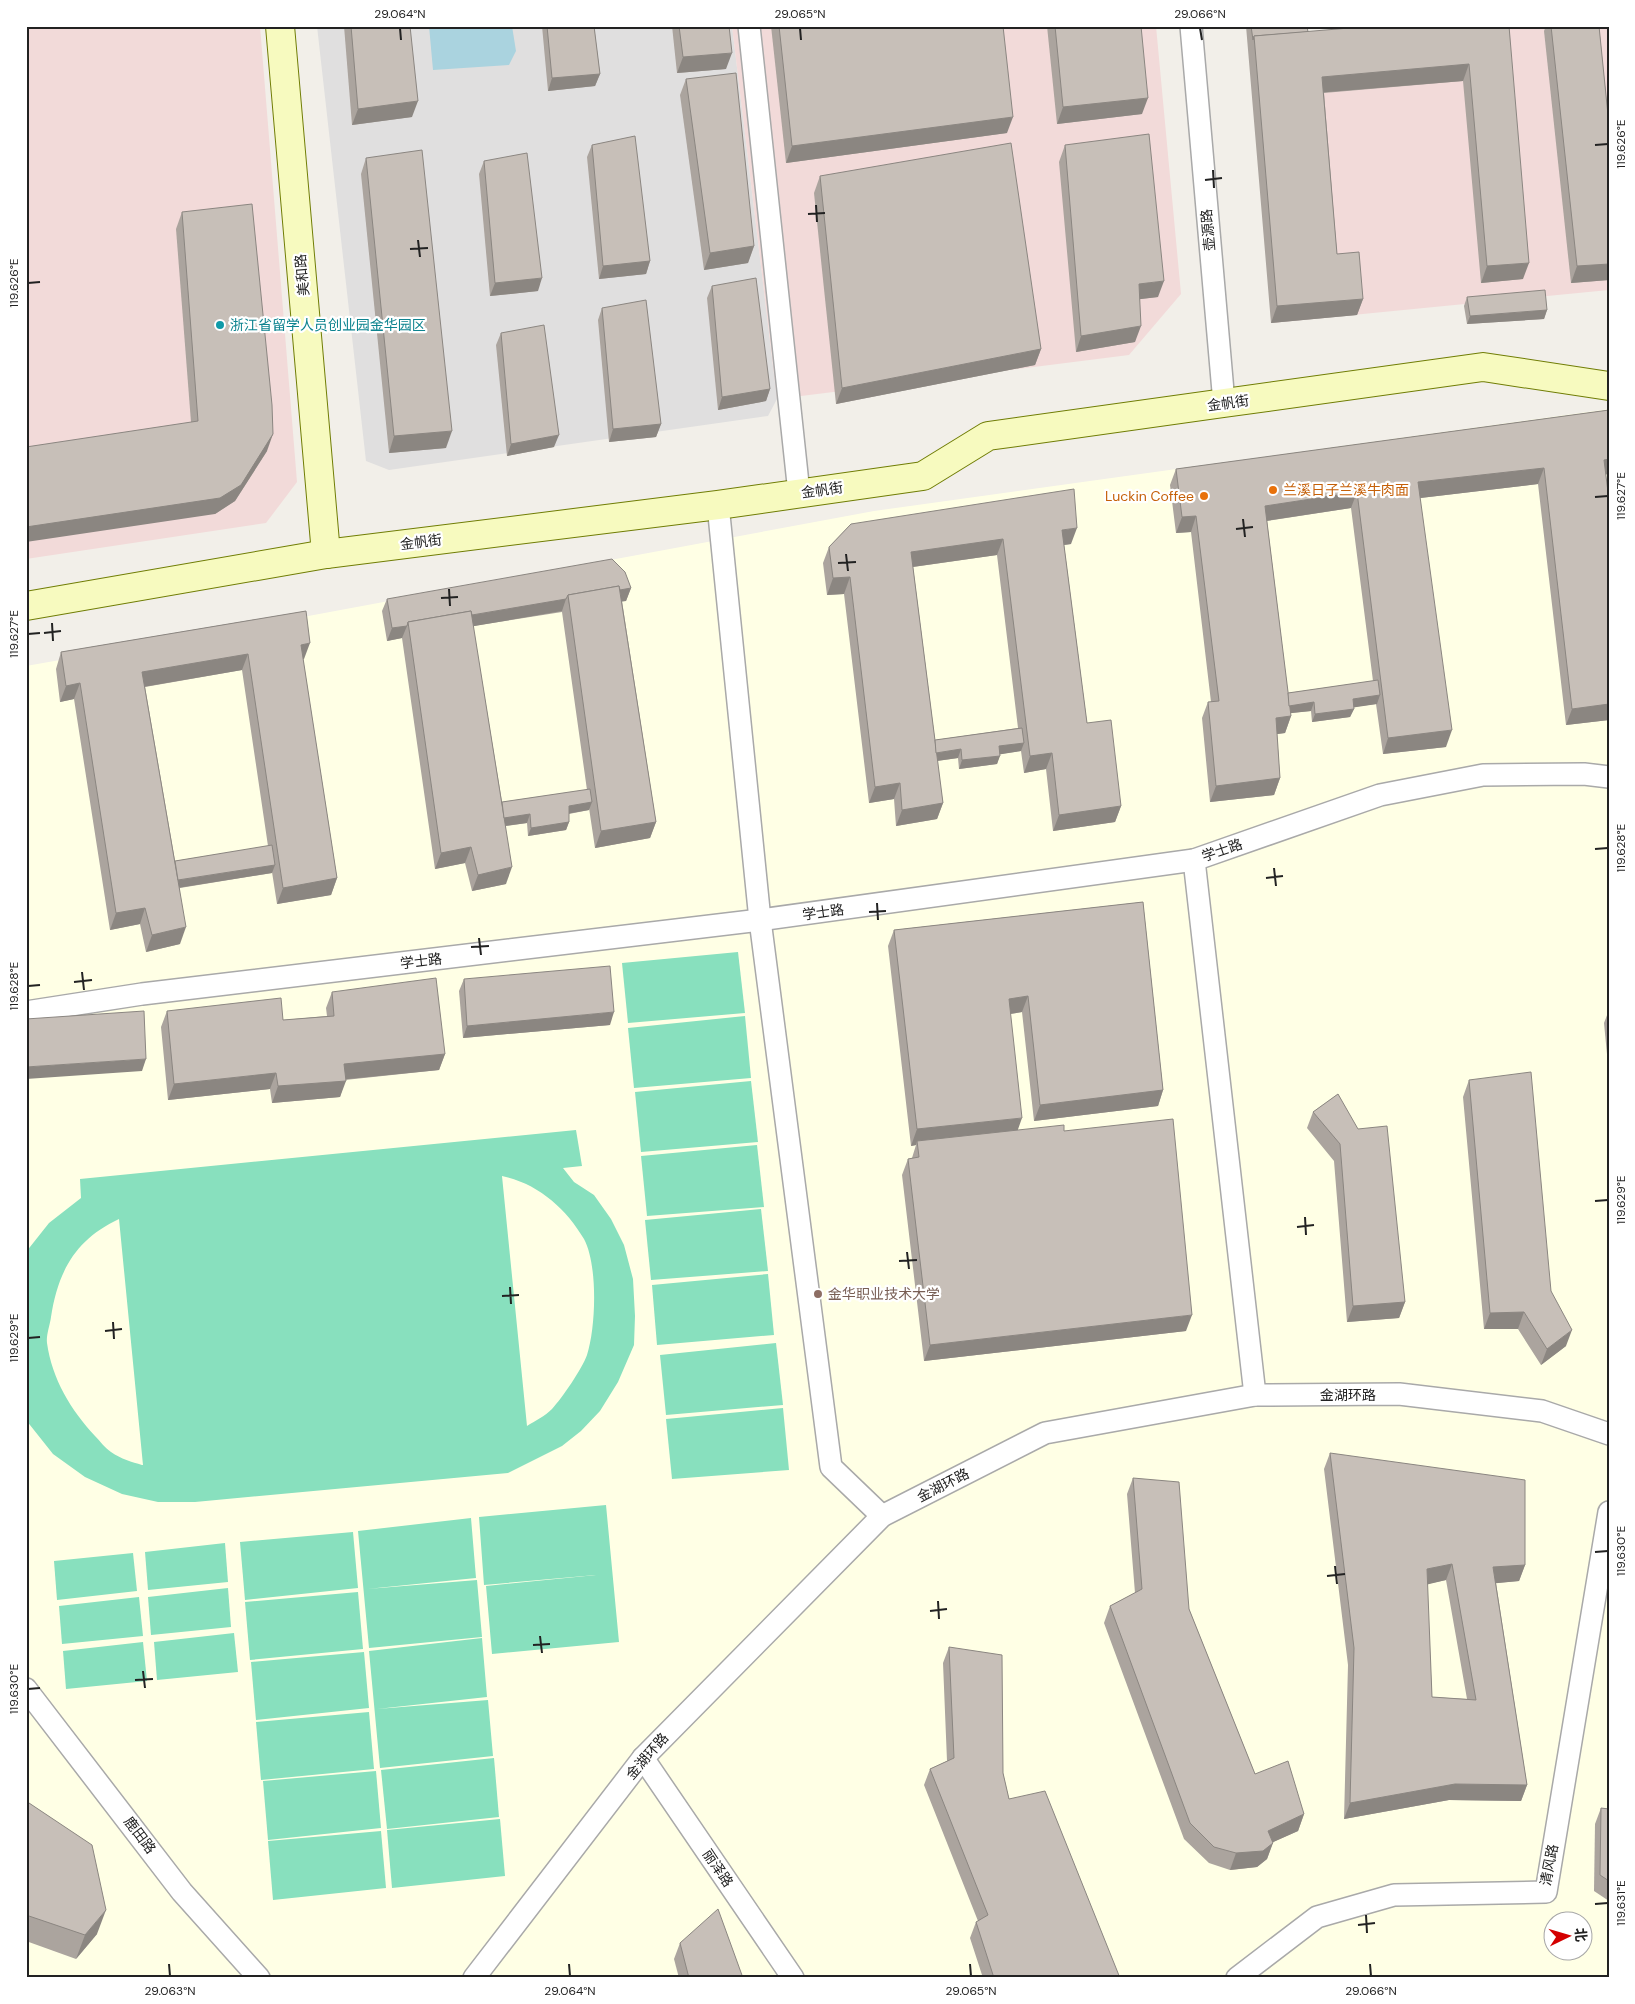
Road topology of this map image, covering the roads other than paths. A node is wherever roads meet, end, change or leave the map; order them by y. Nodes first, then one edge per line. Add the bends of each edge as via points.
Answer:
1 (280, 26) edge
2 (749, 26) edge
3 (1191, 26) edge
4 (1609, 386) edge
5 (1224, 403) junction
6 (799, 493) junction
7 (718, 505) junction
8 (326, 554) junction
9 (26, 606) edge
10 (1609, 778) edge
11 (1194, 860) junction
12 (760, 920) junction
13 (26, 1012) edge
14 (1255, 1395) junction
15 (1609, 1434) edge
16 (1609, 1512) edge
17 (882, 1516) junction
18 (28, 1694) edge
19 (643, 1758) junction
20 (258, 1978) edge
21 (474, 1978) edge
22 (793, 1978) edge
23 (1237, 1978) edge

1 - 8 street, 美和路
2 - 6 street
3 - 5 street, 壶源路
4 - 5 street, 金帆街 via 1483,367
5 - 6 street, 金帆街 via 988,436 923,476
6 - 7 street, 金帆街
7 - 8 street, 金帆街
7 - 12 street
8 - 9 street, 金帆街
10 - 11 street, 学士路 via 1584,774 1483,775 1380,794
11 - 12 street, 学士路
11 - 14 street
12 - 13 street, 学士路 via 142,994
12 - 17 street via 831,1467
14 - 15 street, 金湖环路 via 1409,1395 1542,1411
14 - 17 street, 金湖环路 via 1045,1433
16 - 23 street, 清风路 via 1546,1892 1386,1897 1316,1917
17 - 19 street, 金湖环路
18 - 20 street, 鹿田路 via 182,1892
19 - 21 street, 金湖环路
19 - 22 street, 丽泽路

